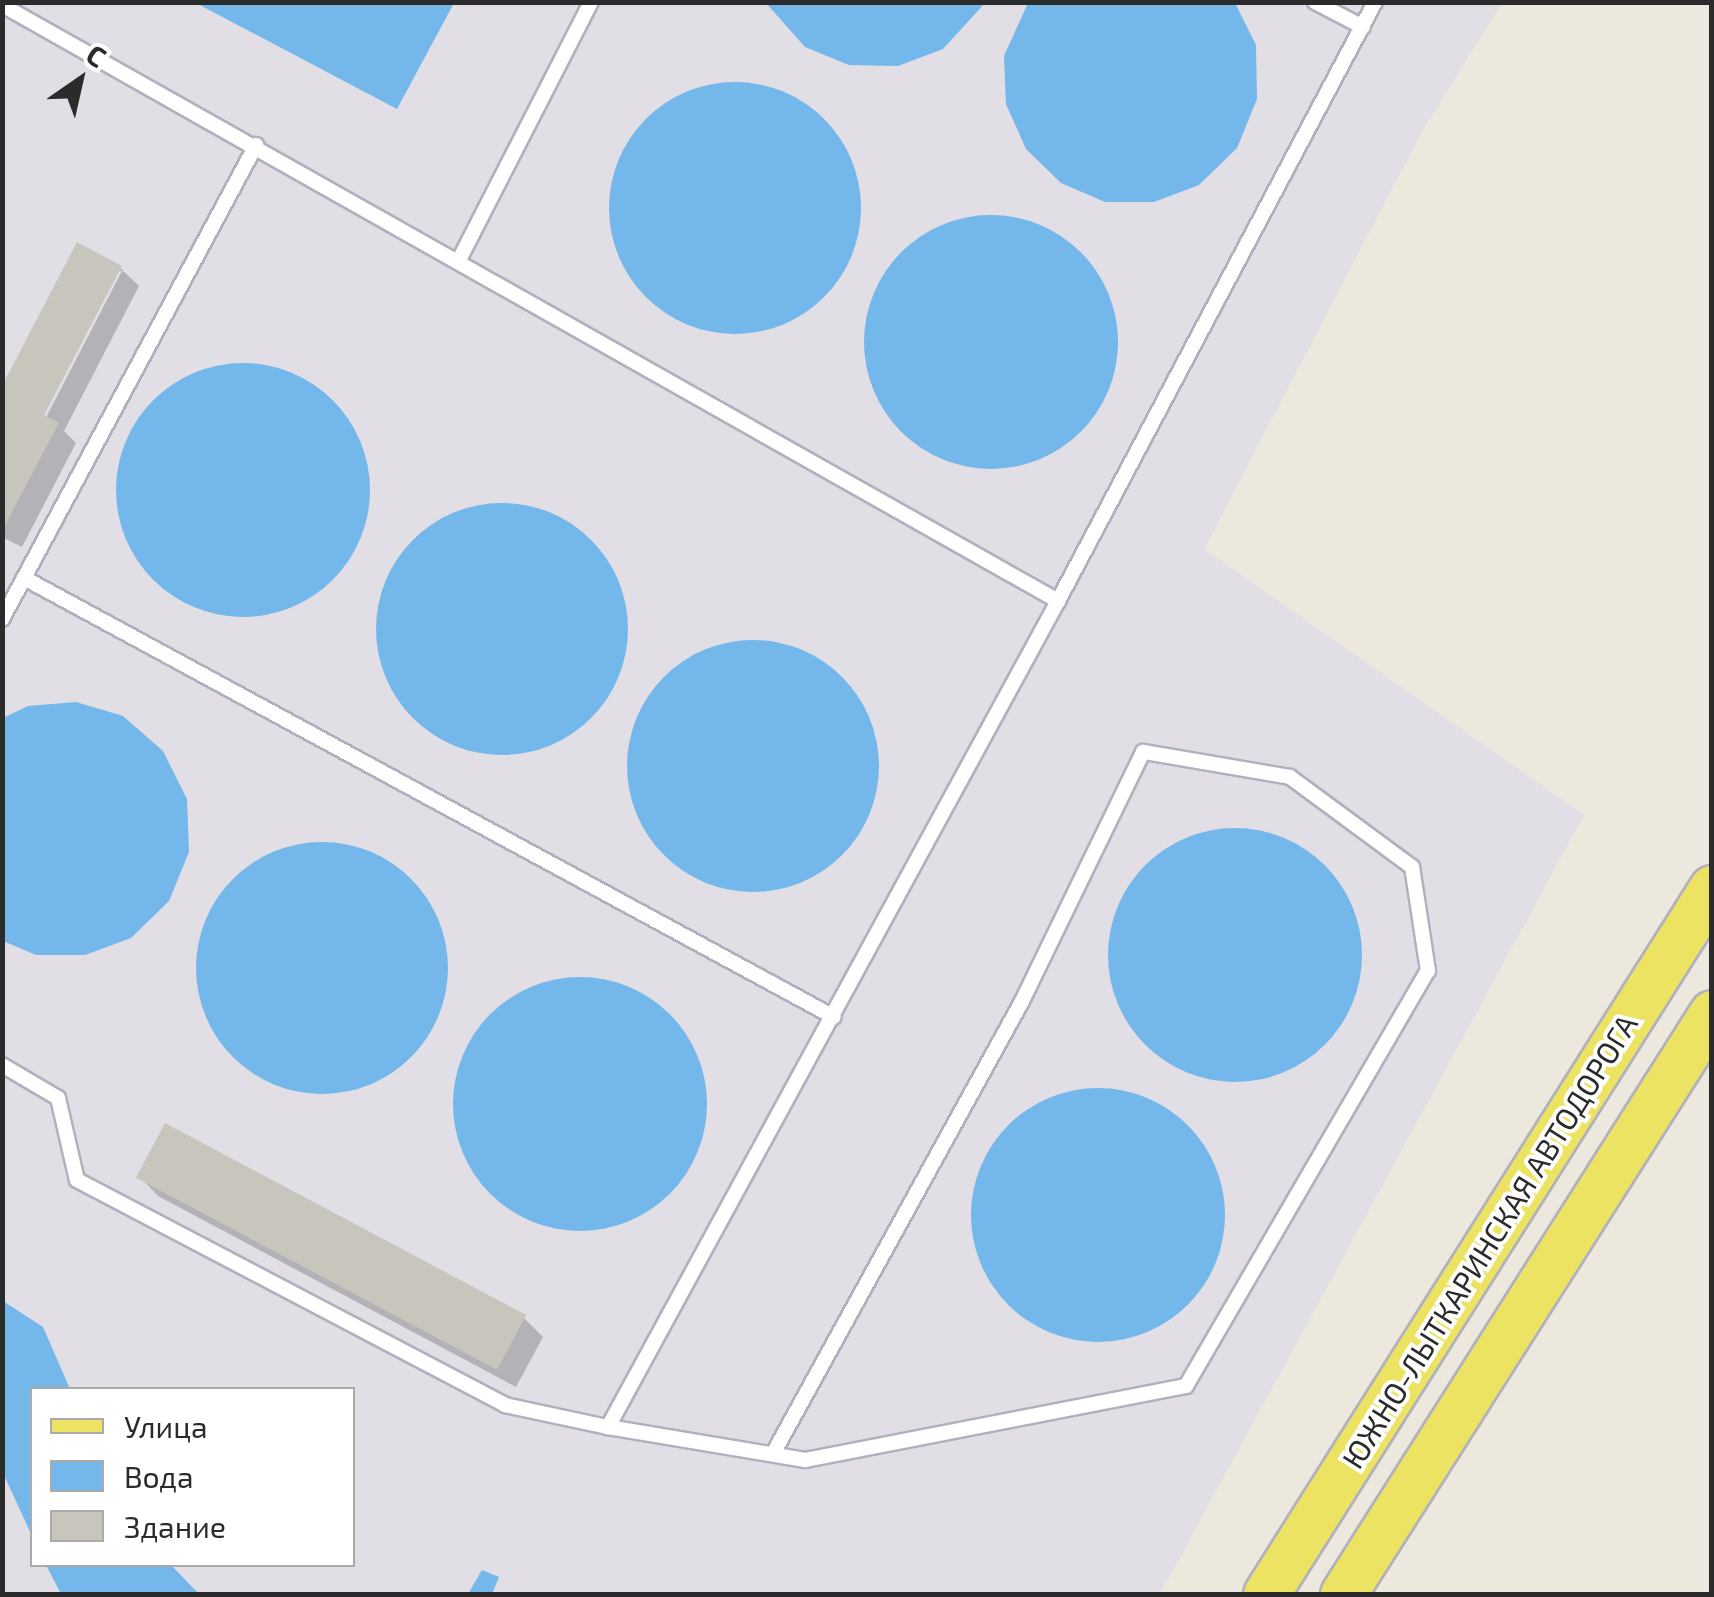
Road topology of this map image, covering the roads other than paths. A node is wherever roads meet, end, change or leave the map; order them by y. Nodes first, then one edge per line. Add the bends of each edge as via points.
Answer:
1 (591, 2) edge
2 (1316, 2) edge
3 (1376, 2) edge
4 (2, 6) edge
5 (1363, 27) junction
6 (256, 144) junction
7 (459, 260) junction
8 (24, 578) junction
9 (1058, 600) junction
10 (2, 618) edge
11 (1712, 888) edge
12 (1712, 1013) edge
13 (834, 1016) junction
14 (2, 1064) edge
15 (608, 1427) junction
16 (774, 1452) junction
17 (1266, 1594) edge
18 (1342, 1594) edge

1 - 7 lane
2 - 5 lane
3 - 5 lane
4 - 6 lane
5 - 9 lane
6 - 7 lane
6 - 8 lane
7 - 9 lane
8 - 10 lane
8 - 13 lane
9 - 13 lane
11 - 17 main road, ЮЖНО-ЛЫТКАРИНСКАЯ АВТОДОРОГА
12 - 18 main road
13 - 15 lane
14 - 15 lane via 58,1098 77,1180 505,1405
15 - 16 lane
16 - 16 lane via 1020,1003 1143,752 1290,777 1412,867 1428,970 1186,1386 806,1460

